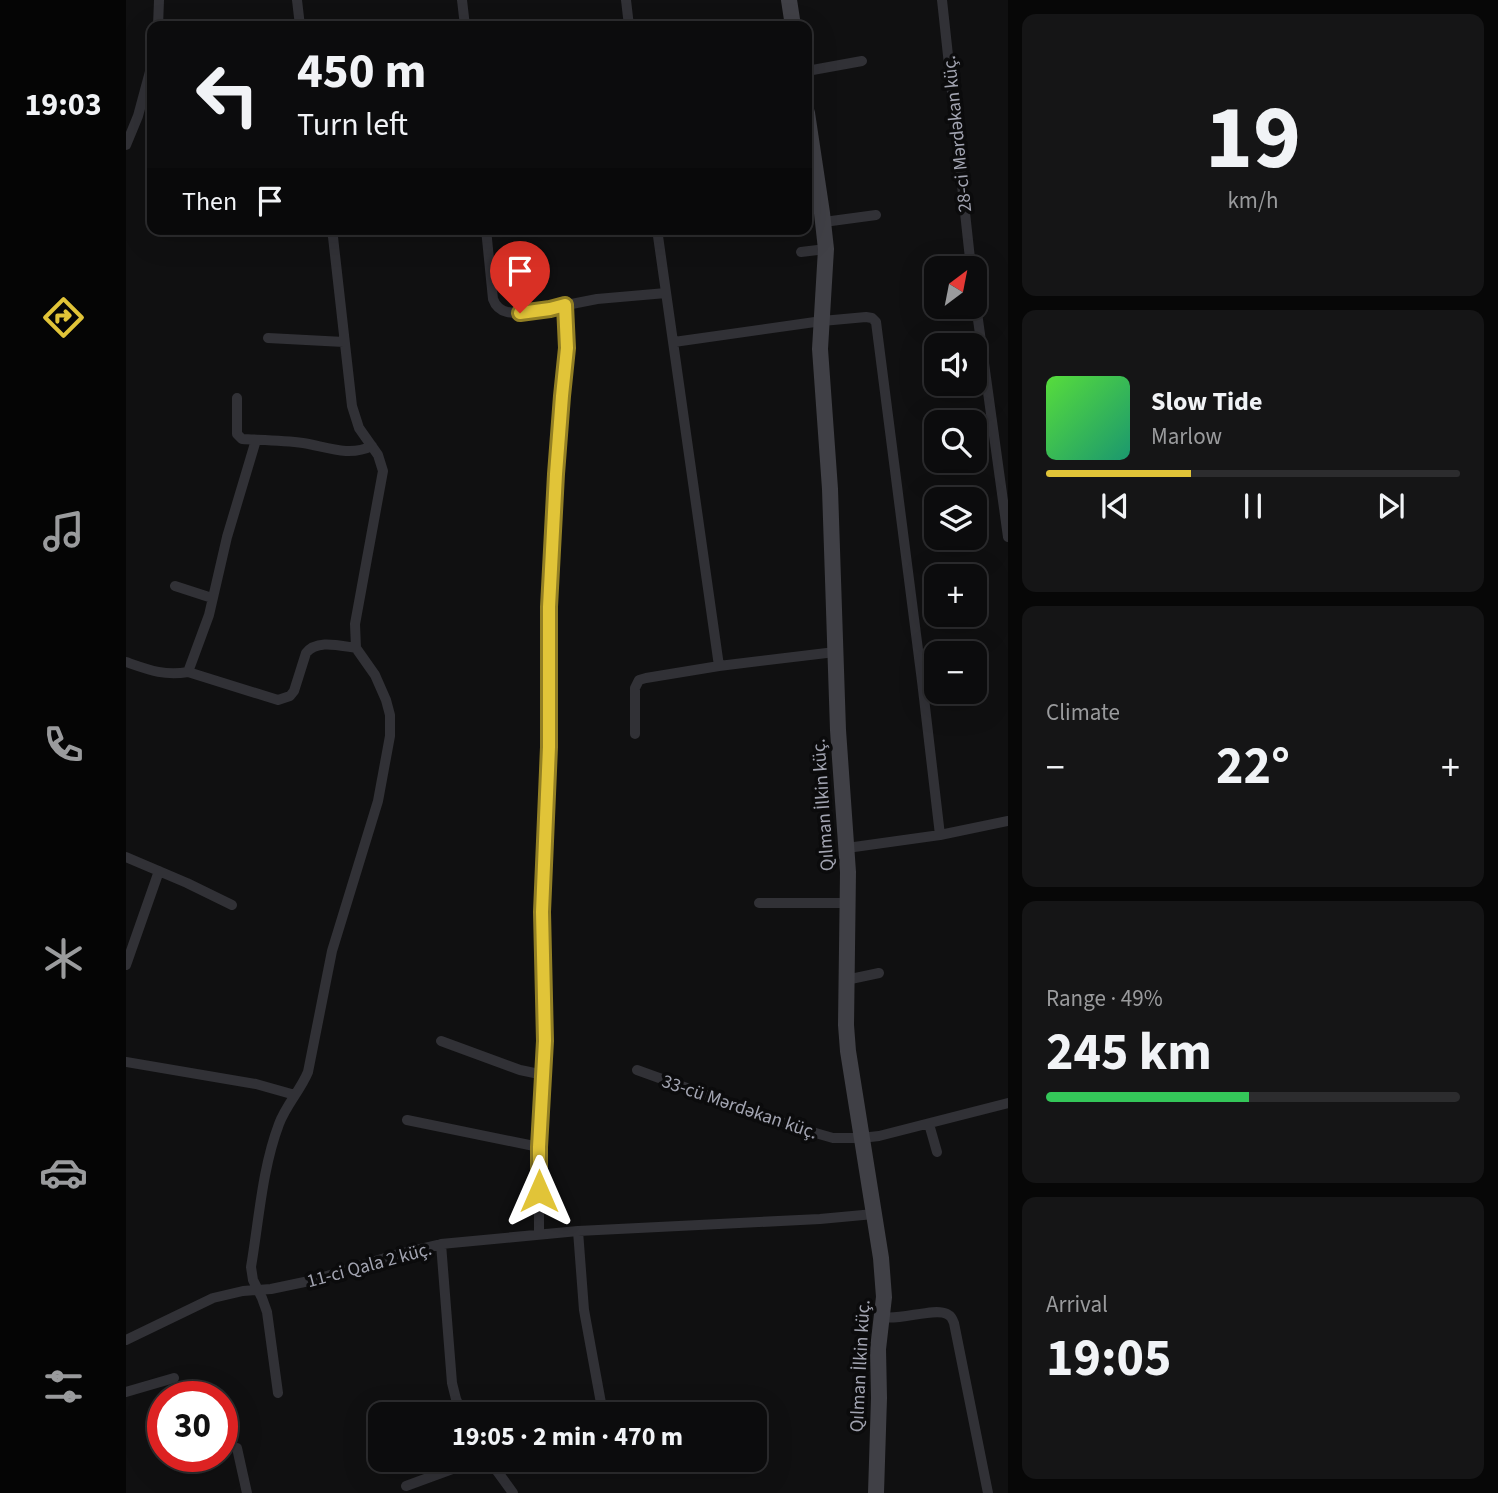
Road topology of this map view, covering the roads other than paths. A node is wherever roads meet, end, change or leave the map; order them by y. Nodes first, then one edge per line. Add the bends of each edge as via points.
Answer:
1 (159, 0) edge
2 (297, 0) edge
3 (462, 0) edge
4 (626, 0) edge
5 (789, 0) edge
6 (942, 0) edge
7 (158, 21) edge
8 (299, 21) edge
9 (464, 21) edge
10 (628, 21) edge
11 (792, 21) edge
12 (862, 61) dead end
13 (812, 70) edge
14 (147, 96) edge
15 (126, 145) edge
16 (812, 145) edge
17 (876, 215) dead end
18 (824, 222) junction
19 (332, 235) edge
20 (486, 235) edge
21 (658, 235) edge
22 (826, 249) junction
23 (801, 252) dead end
24 (970, 256) edge
25 (666, 293) junction
26 (565, 305) junction
27 (978, 319) edge
28 (822, 321) junction
29 (268, 338) dead end
30 (344, 342) junction
31 (674, 342) junction
32 (237, 398) dead end
33 (256, 440) junction
34 (372, 446) junction
35 (1007, 519) edge
36 (1008, 537) edge
37 (175, 586) dead end
38 (212, 598) junction
39 (356, 648) junction
40 (835, 653) junction
41 (126, 662) edge
42 (719, 666) junction
43 (188, 672) junction
44 (635, 734) dead end
45 (1008, 821) edge
46 (940, 835) junction
47 (847, 848) junction
48 (126, 857) edge
49 (159, 871) junction
50 (758, 903) dead end
51 (848, 903) junction
52 (232, 905) dead end
53 (126, 965) edge
54 (878, 973) dead end
55 (846, 980) junction
56 (441, 1041) dead end
57 (126, 1062) edge
58 (637, 1070) dead end
59 (544, 1075) junction
60 (295, 1095) junction
61 (1008, 1103) edge
62 (407, 1120) dead end
63 (929, 1124) junction
64 (861, 1138) junction
65 (539, 1147) junction
66 (937, 1152) dead end
67 (874, 1214) junction
68 (578, 1231) junction
69 (539, 1234) junction
70 (442, 1244) junction
71 (258, 1290) junction
72 (882, 1317) junction
73 (126, 1340) edge
74 (174, 1378) dead end
75 (126, 1392) edge
76 (278, 1393) dead end
77 (457, 1402) edge
78 (601, 1402) edge
79 (238, 1452) edge
80 (445, 1472) edge
81 (498, 1472) edge
82 (407, 1486) dead end
83 (247, 1493) edge
84 (513, 1493) edge
85 (876, 1493) edge
86 (988, 1493) edge

1 - 7 street
2 - 8 street
3 - 9 street
4 - 10 street
5 - 11 street
6 - 24 street, 28-ci Mərdəkan küç.
12 - 13 street
14 - 15 street
16 - 18 street, Qılman İlkin küç.
17 - 18 street
18 - 22 street, Qılman İlkin küç.
19 - 30 street
20 - 26 street via 493,299 499,310 520,313
21 - 25 street
22 - 23 street
22 - 28 street, Qılman İlkin küç.
25 - 26 street
25 - 31 street
26 - 59 street via 567,348 549,607 542,912
27 - 35 street
28 - 31 street
28 - 40 street, Qılman İlkin küç.
28 - 46 street via 866,317 878,326
29 - 30 street
30 - 34 street via 352,406 359,428
31 - 42 street
32 - 33 street via 237,434
33 - 34 street via 351,452
33 - 38 street
34 - 39 street via 383,471 355,624
35 - 36 street
37 - 38 street
38 - 43 street
39 - 43 street via 318,644 310,648 294,691 278,700
39 - 60 street via 381,686 390,715 390,736 378,800 332,951 308,1072
40 - 42 street
40 - 47 street, Qılman İlkin küç.
41 - 43 street via 153,672
42 - 44 street via 639,680
45 - 46 street
46 - 47 street
47 - 51 street, Qılman İlkin küç.
48 - 49 street
49 - 52 street
49 - 53 street
50 - 51 street
51 - 55 street, Qılman İlkin küç.
54 - 55 street
55 - 64 street, Qılman İlkin küç. via 848,1051
56 - 59 street
57 - 60 street
58 - 64 street, 33-cü Mərdəkan küç. via 798,1128 834,1138
59 - 65 street
60 - 71 street via 280,1122 268,1164 251,1267
61 - 63 street, 33-cü Mərdəkan küç.
62 - 65 street
63 - 64 street, 33-cü Mərdəkan küç.
63 - 66 street
64 - 67 street, Qılman İlkin küç.
65 - 69 street
67 - 68 street, 11-ci Qala 2 küç.
67 - 72 street, Qılman İlkin küç. via 883,1283
68 - 69 street, 11-ci Qala 2 küç.
68 - 78 street via 584,1310
69 - 70 street, 11-ci Qala 2 küç.
70 - 71 street, 11-ci Qala 2 küç. via 314,1280
70 - 77 street via 452,1383
71 - 73 street, 11-ci Qala 2 küç. via 213,1298
71 - 76 street via 267,1312
72 - 85 street, Qılman İlkin küç.
72 - 86 street via 937,1311 951,1316
74 - 75 street
79 - 83 street
80 - 82 street
81 - 84 street

